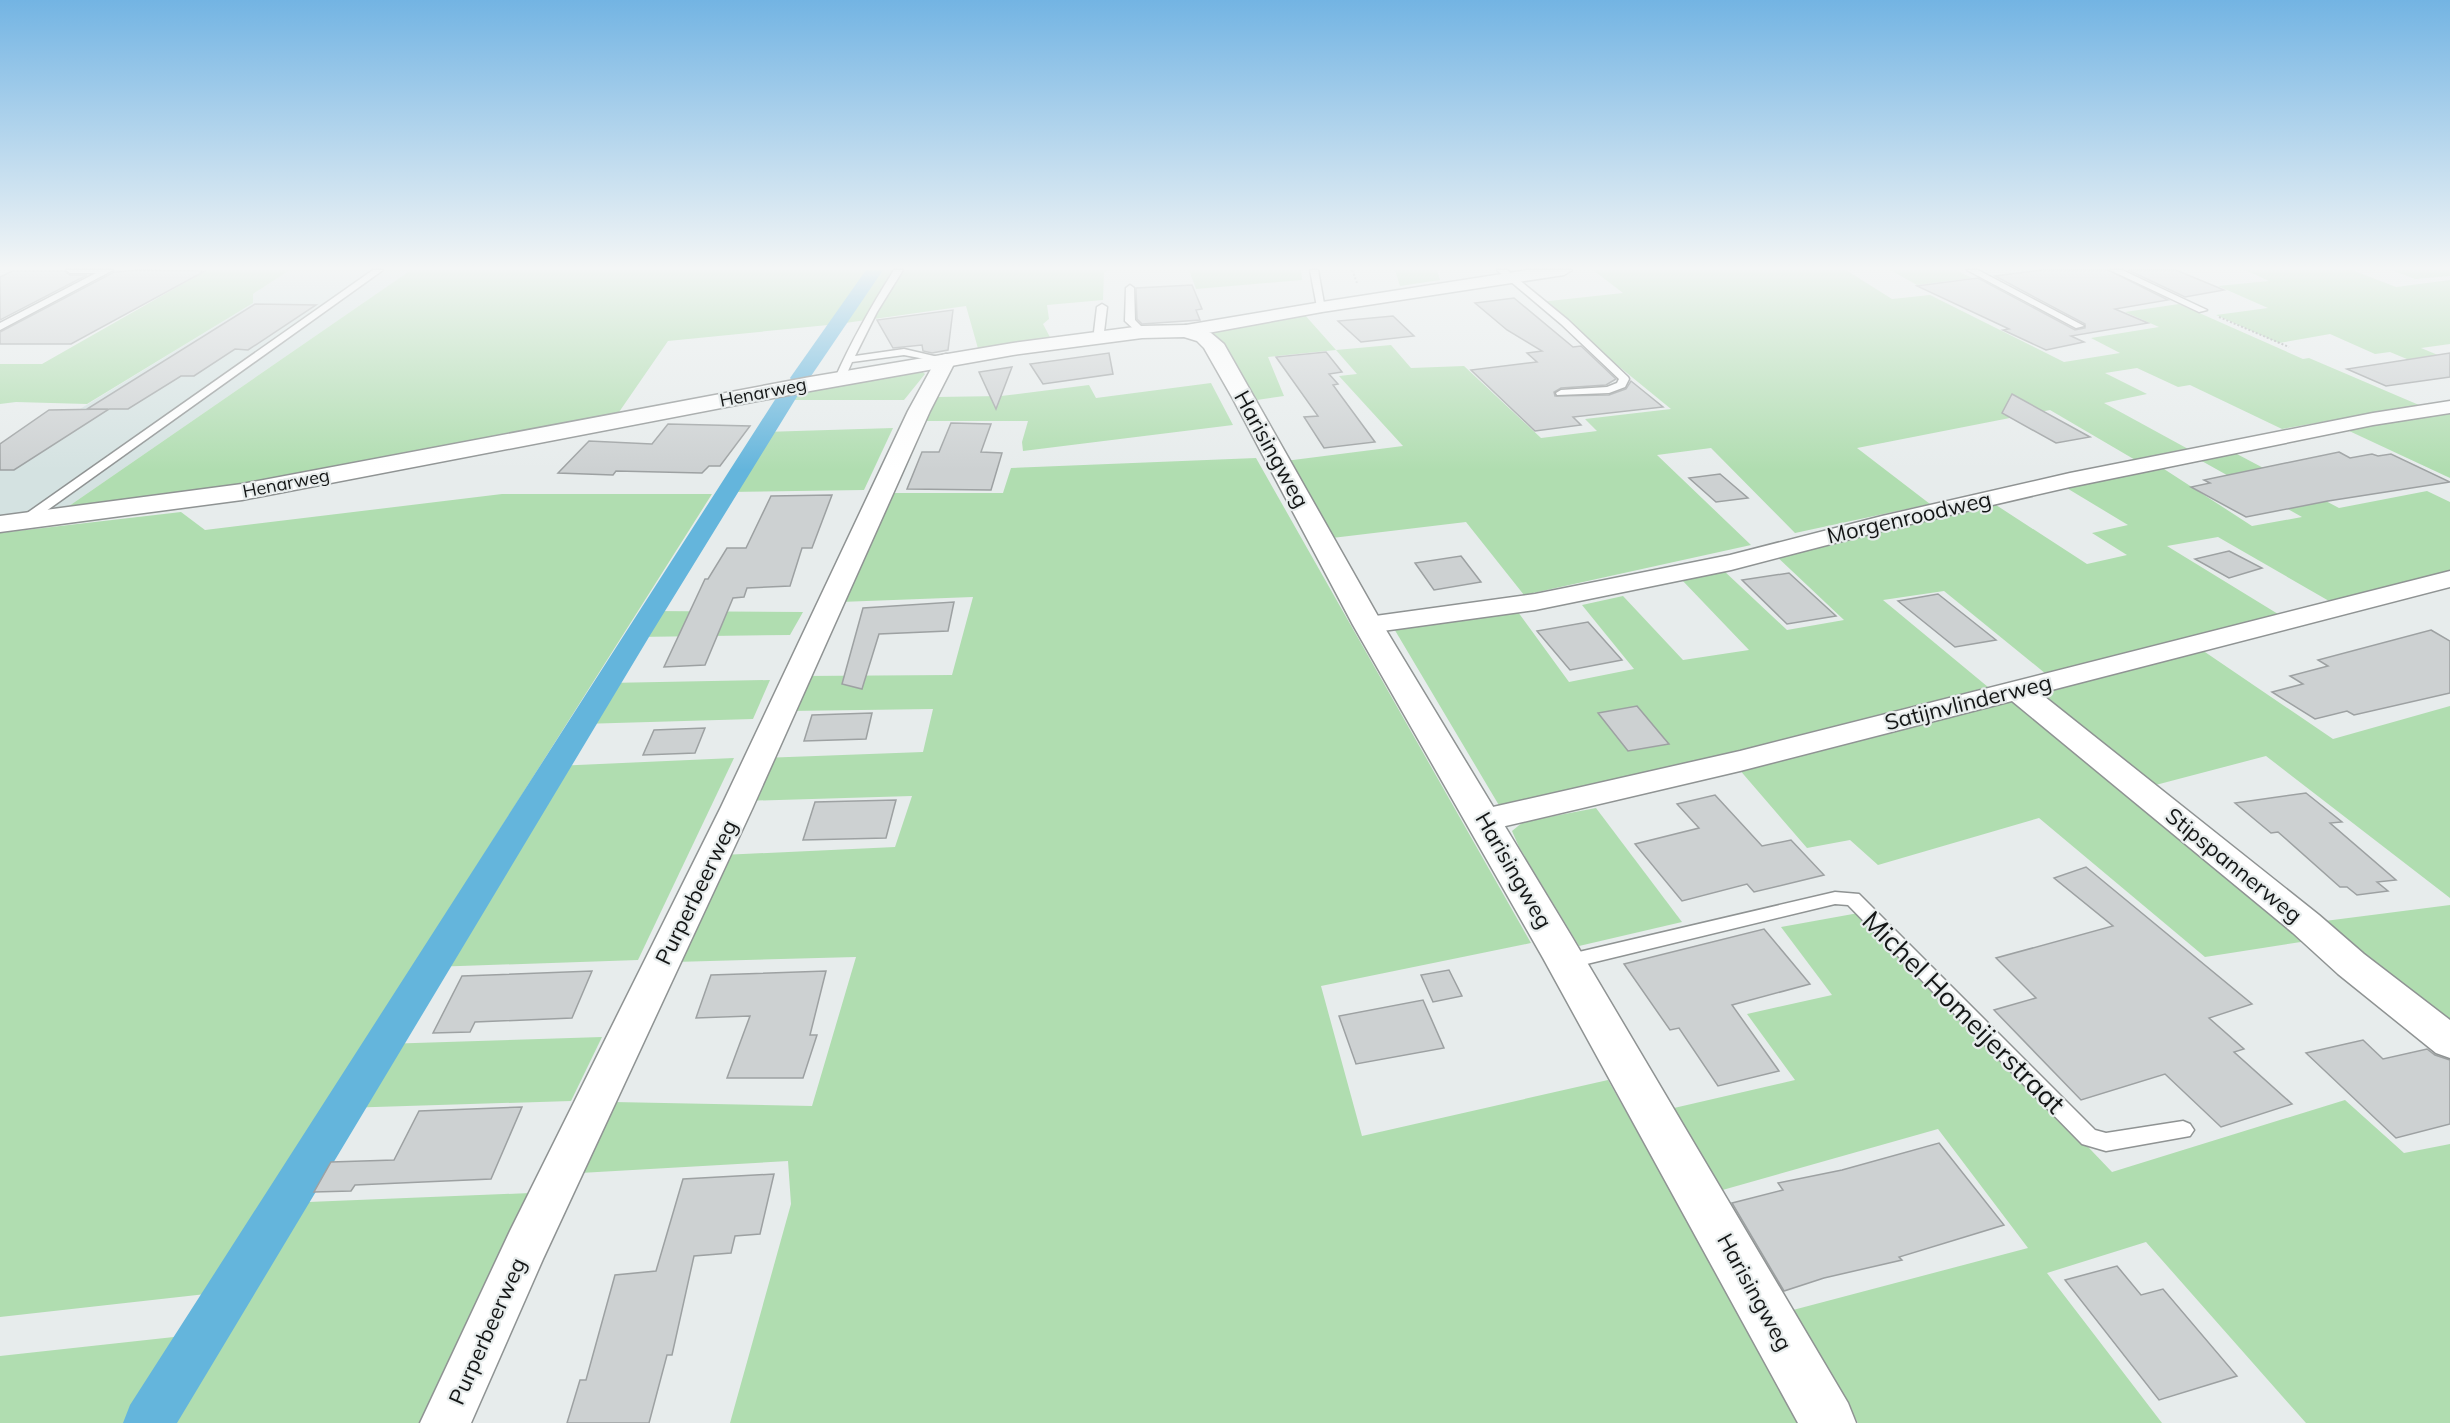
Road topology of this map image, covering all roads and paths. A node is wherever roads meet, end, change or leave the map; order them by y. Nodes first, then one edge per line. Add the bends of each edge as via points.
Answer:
1 (285, 336) edge
2 (860, 336) edge
3 (1107, 336) edge
4 (1200, 336) edge
5 (1580, 336) edge
6 (2264, 336) edge
7 (1102, 337) joint
8 (2289, 347) dead end
9 (946, 360) junction
10 (844, 369) junction
11 (1561, 393) dead end
12 (2450, 407) edge
13 (24, 521) junction
14 (0, 524) edge
15 (2450, 579) edge
16 (1368, 625) junction
17 (2016, 689) junction
18 (1484, 820) junction
19 (1566, 962) junction
20 (2450, 1042) edge
21 (2183, 1130) dead end
22 (445, 1423) edge
23 (1828, 1423) edge

1 - 13 lane
2 - 10 lane
3 - 7 street, Henarweg
4 - 16 street, Harisingweg via 1213,344
5 - 11 lane via 1624,378 1621,385 1609,390
6 - 8 path
7 - 9 street, Henarweg
9 - 10 street, Henarweg
9 - 22 street, Purperbeerweg
10 - 13 street, Henarweg via 242,492
12 - 16 street, Morgenroodweg via 2070,480 1731,562 1547,600
13 - 14 street, Henarweg
15 - 17 street, Satijnvlinderweg
16 - 18 street, Harisingweg
17 - 18 street, Satijnvlinderweg via 1740,761
17 - 20 street, Stipspannerweg
18 - 19 street, Harisingweg
19 - 21 lane, Michel Homeijerstraat via 1835,898 1853,899 2089,1138 2106,1142
19 - 23 street, Harisingweg

